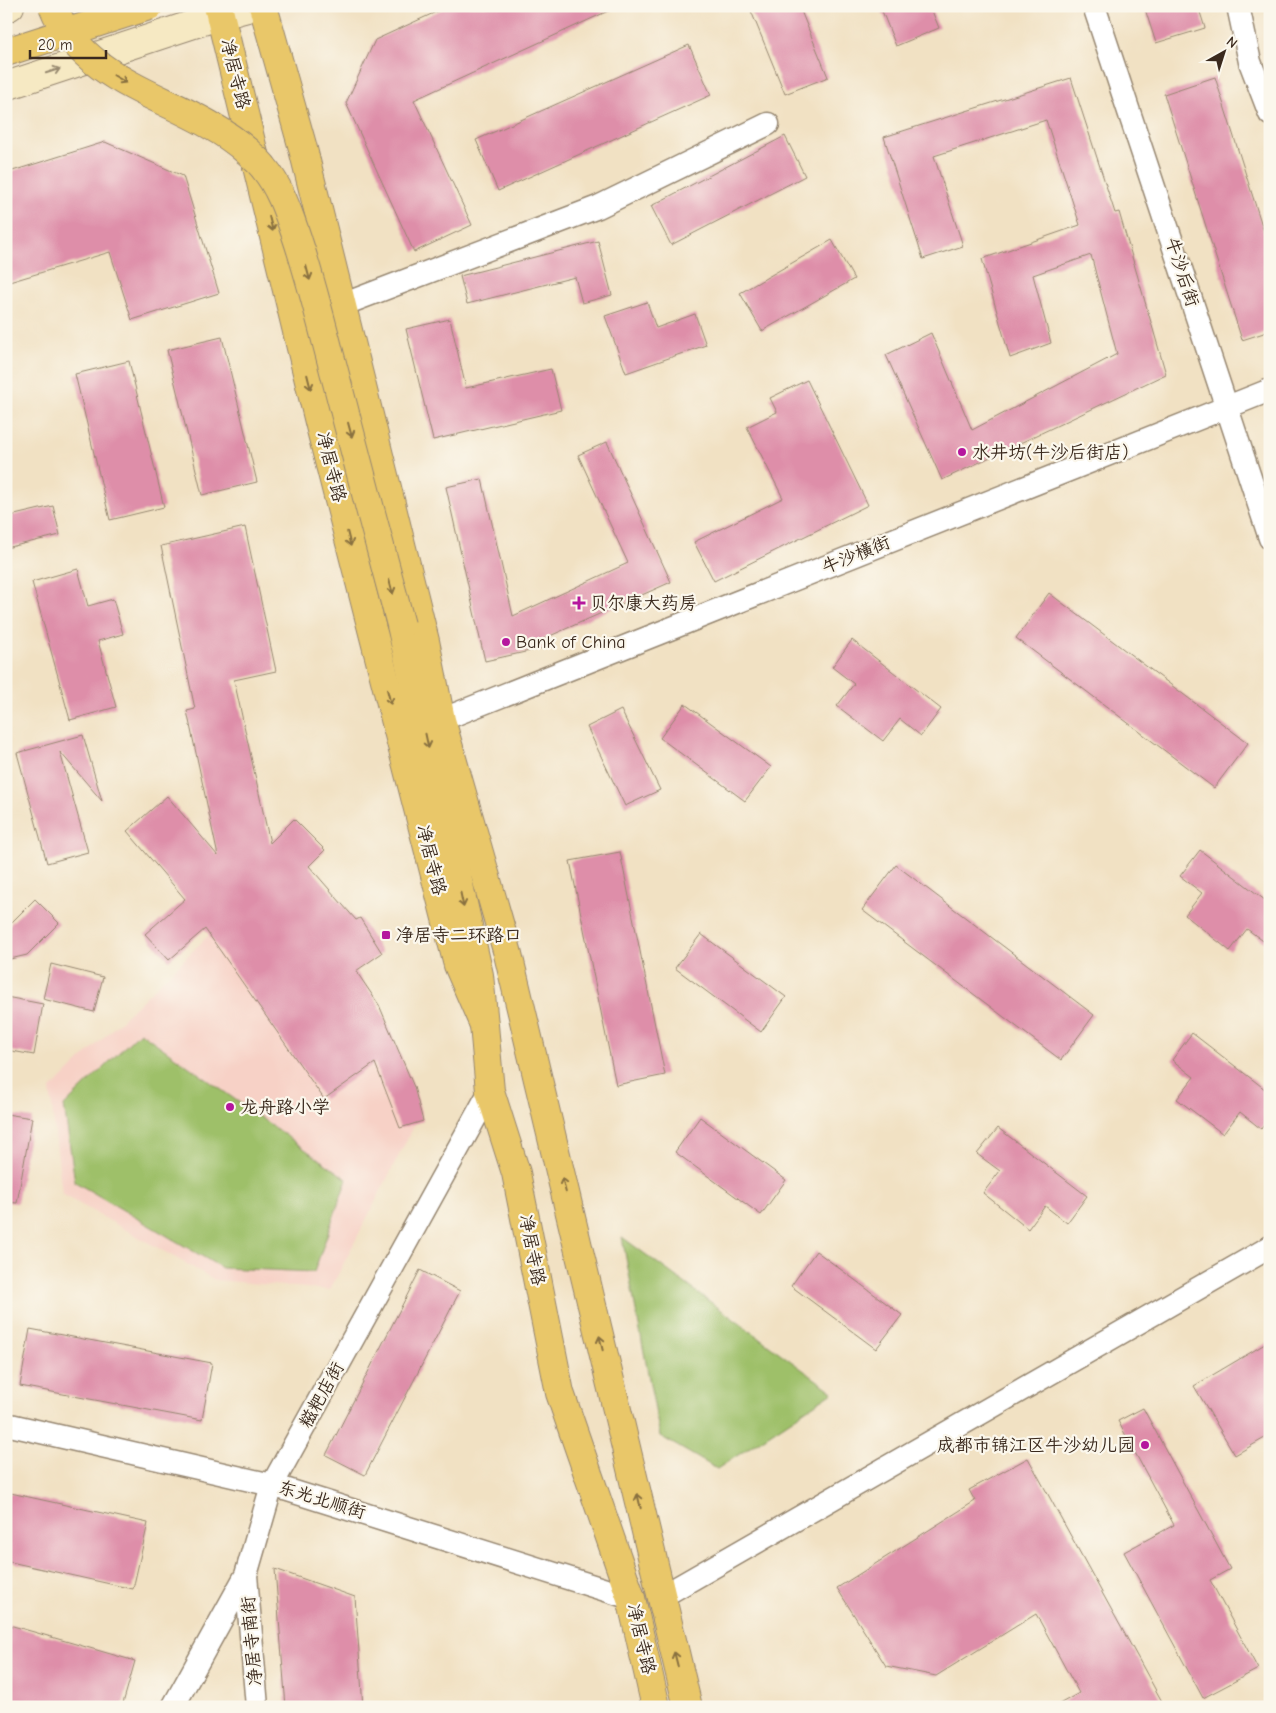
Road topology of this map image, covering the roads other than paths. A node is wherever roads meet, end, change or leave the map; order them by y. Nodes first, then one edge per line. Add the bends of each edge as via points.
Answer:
1 (10, 6) edge
2 (53, 6) edge
3 (149, 6) edge
4 (256, 6) edge
5 (263, 6) edge
6 (1094, 6) edge
7 (1238, 6) edge
8 (6, 8) edge
9 (220, 11) edge
10 (6, 52) edge
11 (6, 86) edge
12 (1270, 114) edge
13 (768, 124) dead end
14 (342, 305) junction
15 (1270, 390) edge
16 (1227, 408) junction
17 (1270, 538) edge
18 (442, 720) junction
19 (484, 1025) junction
20 (490, 1091) junction
21 (1270, 1247) edge
22 (6, 1424) edge
23 (272, 1485) junction
24 (246, 1575) junction
25 (661, 1597) junction
26 (631, 1598) junction
27 (173, 1707) edge
28 (257, 1707) edge
29 (656, 1707) edge
30 (688, 1707) edge

1 - 8 main road
2 -> 19 main road, bridge via 82,52 124,81 232,138 264,167 284,200 306,263 401,625 479,975
3 - 10 main road, bridge
4 - 9 main road
5 - 14 main road, 净居寺路
6 - 16 street, 牛沙后街
7 - 12 street via 1250,62
11 -> 9 main road
9 -> 19 main road, 净居寺路 via 319,422 458,965
13 - 14 street via 598,207
14 - 18 main road, 净居寺路
15 - 16 street, 牛沙横街
16 - 17 street, 牛沙后街
16 - 18 street, 牛沙横街
25 -> 18 main road, 净居寺路 via 508,954
19 - 20 main road, 净居寺路
20 - 23 street, 糍粑店街
20 - 26 main road, 净居寺路 via 516,1173 560,1393
21 - 25 street
22 - 23 street, 东光北顺街
23 - 24 street, 糍粑店街
23 - 26 street, 东光北顺街
24 - 27 street, 糍粑店街
24 - 28 street, 净居寺南街
30 -> 25 main road, 净居寺路
26 - 29 main road, 净居寺路

